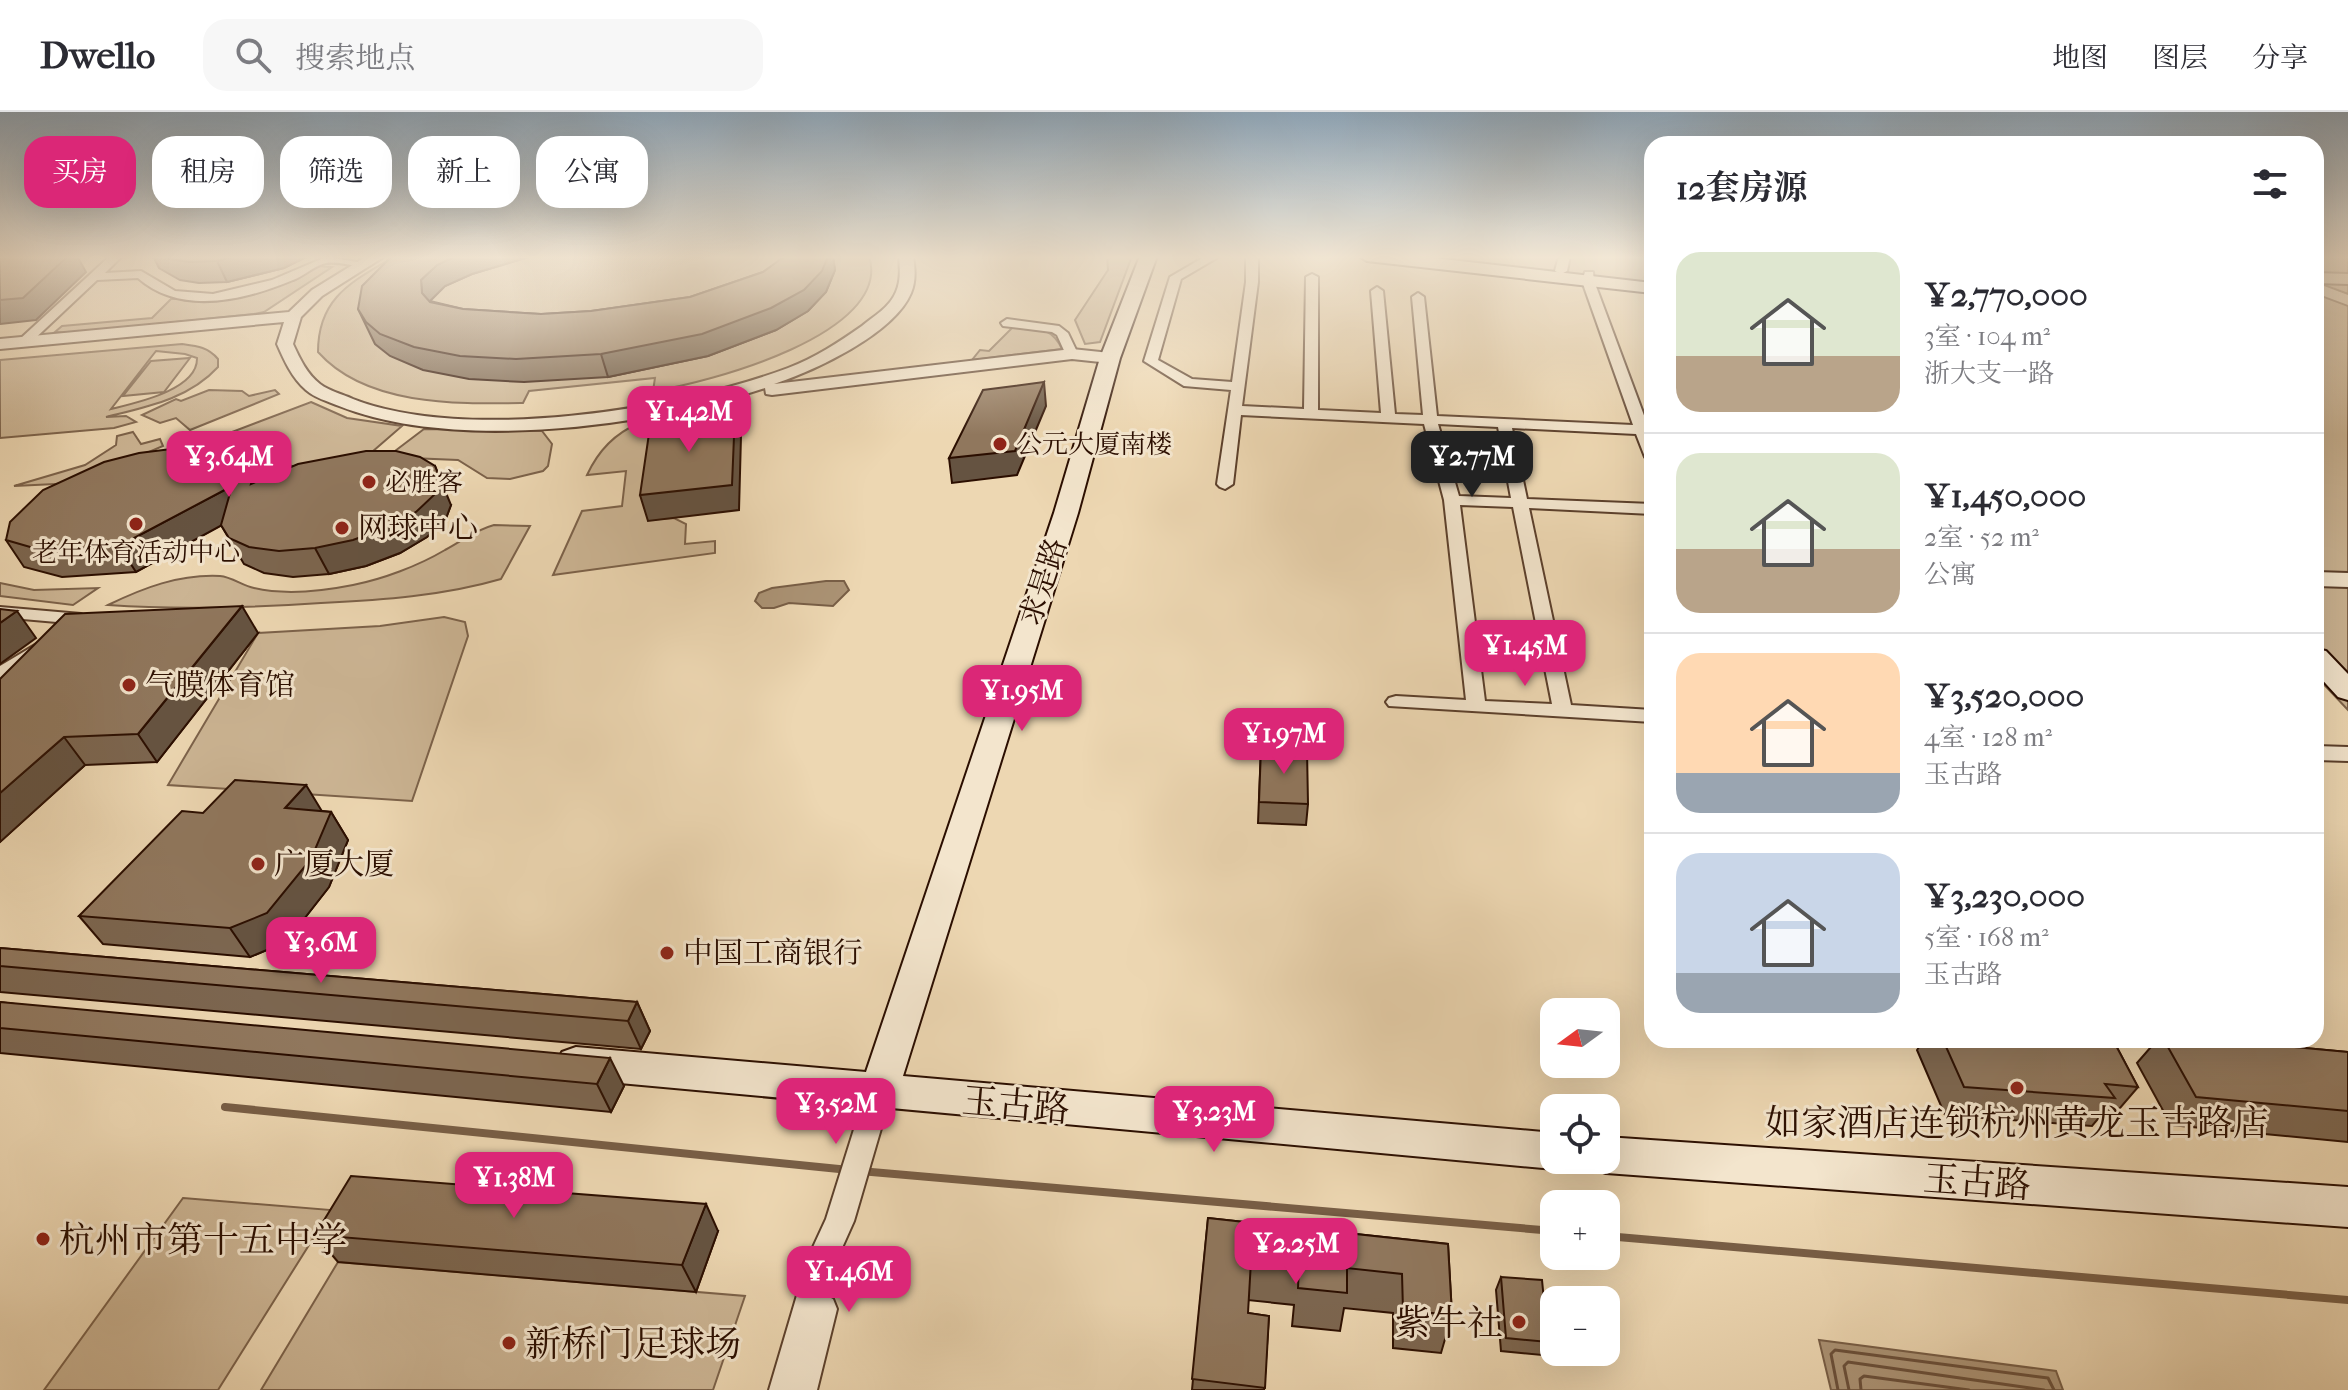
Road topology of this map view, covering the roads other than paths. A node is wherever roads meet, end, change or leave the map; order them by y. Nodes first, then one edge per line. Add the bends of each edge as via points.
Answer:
1 (53, 316) edge
2 (294, 316) joint
3 (884, 316) edge
4 (1126, 316) edge
5 (1164, 316) edge
6 (1246, 316) edge
7 (1312, 316) edge
8 (1379, 316) edge
9 (1420, 316) edge
10 (1601, 316) edge
11 (1007, 323) dead end
12 (24, 342) junction
13 (0, 344) edge
14 (1072, 354) junction
15 (1110, 358) junction
16 (1238, 386) junction
17 (709, 397) junction
18 (1234, 410) junction
19 (1311, 414) junction
20 (1388, 418) junction
21 (1430, 420) junction
22 (1504, 424) junction
23 (1642, 430) junction
24 (1644, 435) edge
25 (1225, 484) dead end
26 (1452, 500) junction
27 (1522, 503) junction
28 (1644, 509) edge
29 (2324, 579) edge
30 (2348, 580) edge
31 (0, 612) edge
32 (2324, 666) edge
33 (0, 674) edge
34 (2348, 691) edge
35 (1396, 702) dead end
36 (1476, 707) junction
37 (1563, 712) junction
38 (1644, 716) edge
39 (2324, 753) edge
40 (2348, 754) edge
41 (544, 1060) edge
42 (873, 1109) junction
43 (1540, 1150) edge
44 (1620, 1156) edge
45 (2348, 1207) edge
46 (837, 1229) junction
47 (785, 1390) edge
48 (801, 1390) edge

1 - 12 street
2 - 12 street
2 - 17 street via 285,344 308,383 383,415 513,423
3 - 17 street via 846,345 795,372
4 - 15 main road, 求是路
5 - 16 street via 1151,361 1189,383
6 - 16 street
7 - 19 street
8 - 20 street
9 - 21 street
10 - 23 street
11 - 14 street via 1048,326 1062,333
12 - 13 street
14 - 15 street
14 - 17 street
15 - 42 main road, 求是路 via 1066,513
16 - 18 street
18 - 19 street
18 - 25 street
19 - 20 street
20 - 21 street
21 - 22 street
21 - 26 street
22 - 23 street
22 - 27 street
23 - 24 street
26 - 27 street
26 - 36 street
27 - 28 street
27 - 37 street
29 - 30 street
31 - 33 street via 81,619
32 - 34 main road
35 - 36 street
36 - 37 street
37 - 38 street
39 - 40 street
41 - 42 main road, 玉古路
42 - 43 main road, 玉古路
42 - 46 street
44 - 45 main road, 玉古路
46 - 47 street via 823,1258
46 - 48 street via 836,1256

